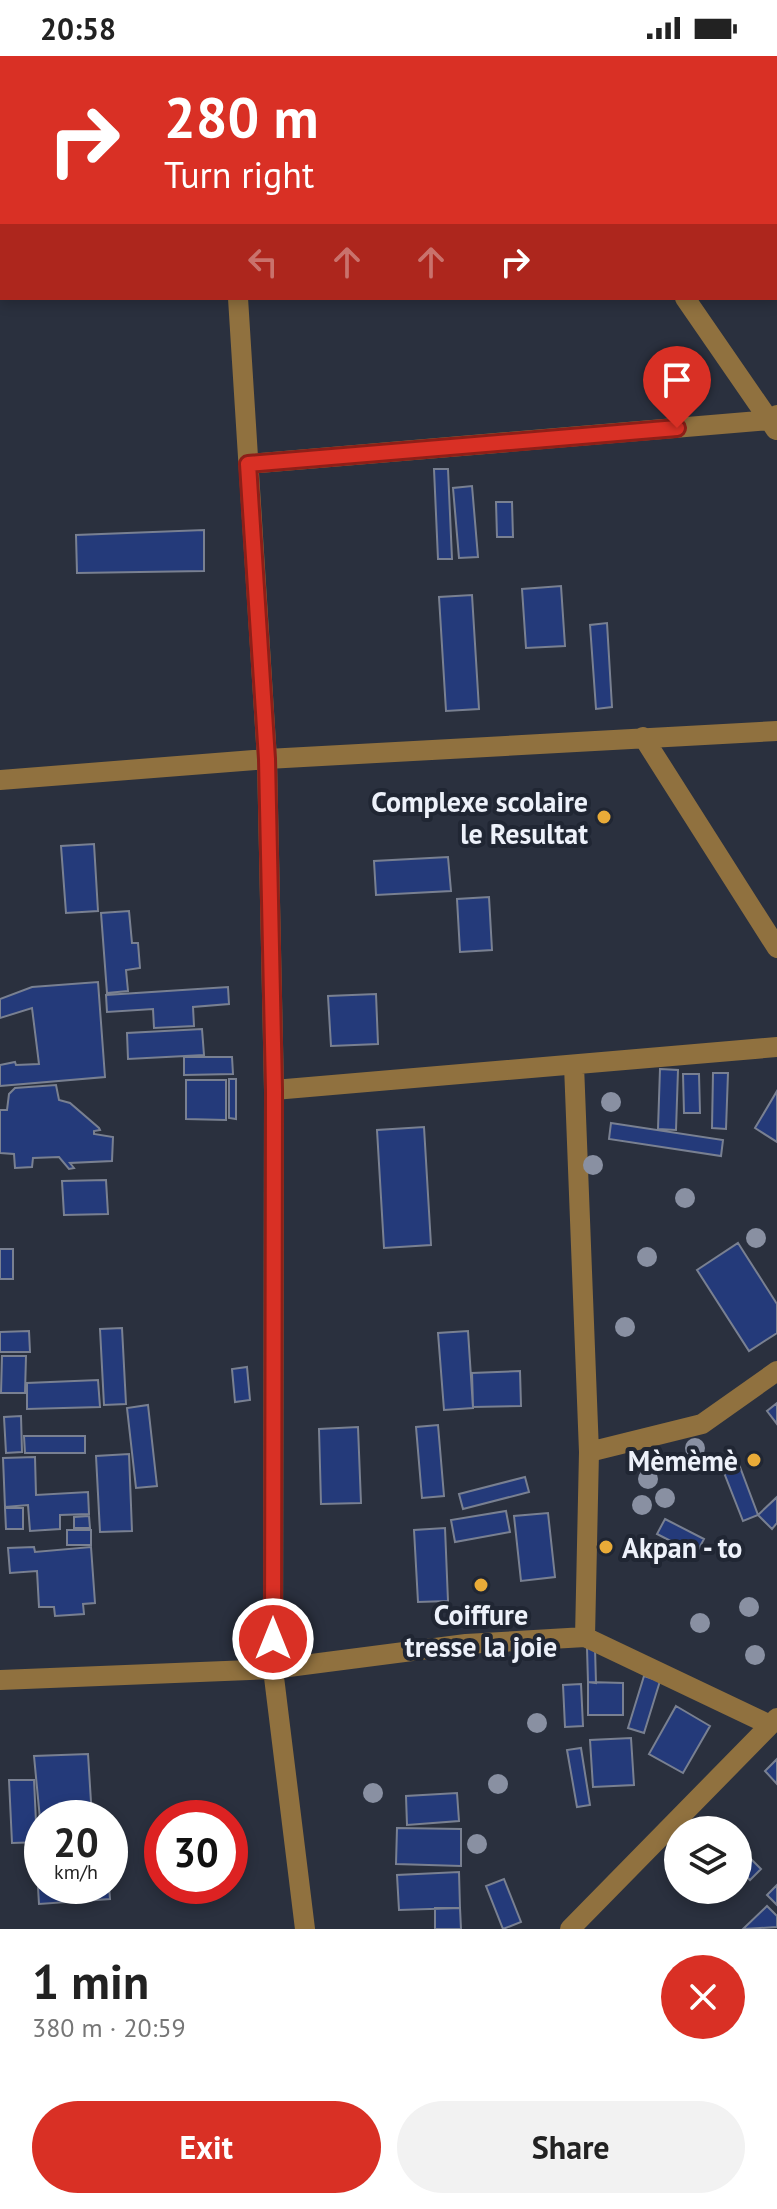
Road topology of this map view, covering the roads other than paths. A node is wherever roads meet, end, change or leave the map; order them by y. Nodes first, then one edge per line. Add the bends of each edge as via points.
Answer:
1 (238, 300) edge
2 (686, 300) edge
3 (774, 422) edge
4 (248, 464) junction
5 (777, 731) edge
6 (643, 737) junction
7 (267, 759) junction
8 (0, 780) edge
9 (777, 948) edge
10 (777, 1047) edge
11 (574, 1065) junction
12 (274, 1090) junction
13 (777, 1371) edge
14 (589, 1452) junction
15 (585, 1637) junction
16 (273, 1669) junction
17 (0, 1680) edge
18 (773, 1721) edge
19 (305, 1929) edge
20 (570, 1929) edge

1 - 4 street
2 - 3 street
3 - 4 street
4 - 7 street
5 - 6 street
6 - 7 street
6 - 9 street
7 - 8 street
7 - 12 street
10 - 11 street
11 - 12 street
11 - 14 street
12 - 16 street
13 - 14 street via 702,1424
14 - 15 street
15 - 16 street via 466,1644
15 - 18 street
16 - 17 street
16 - 19 street
18 - 20 street

